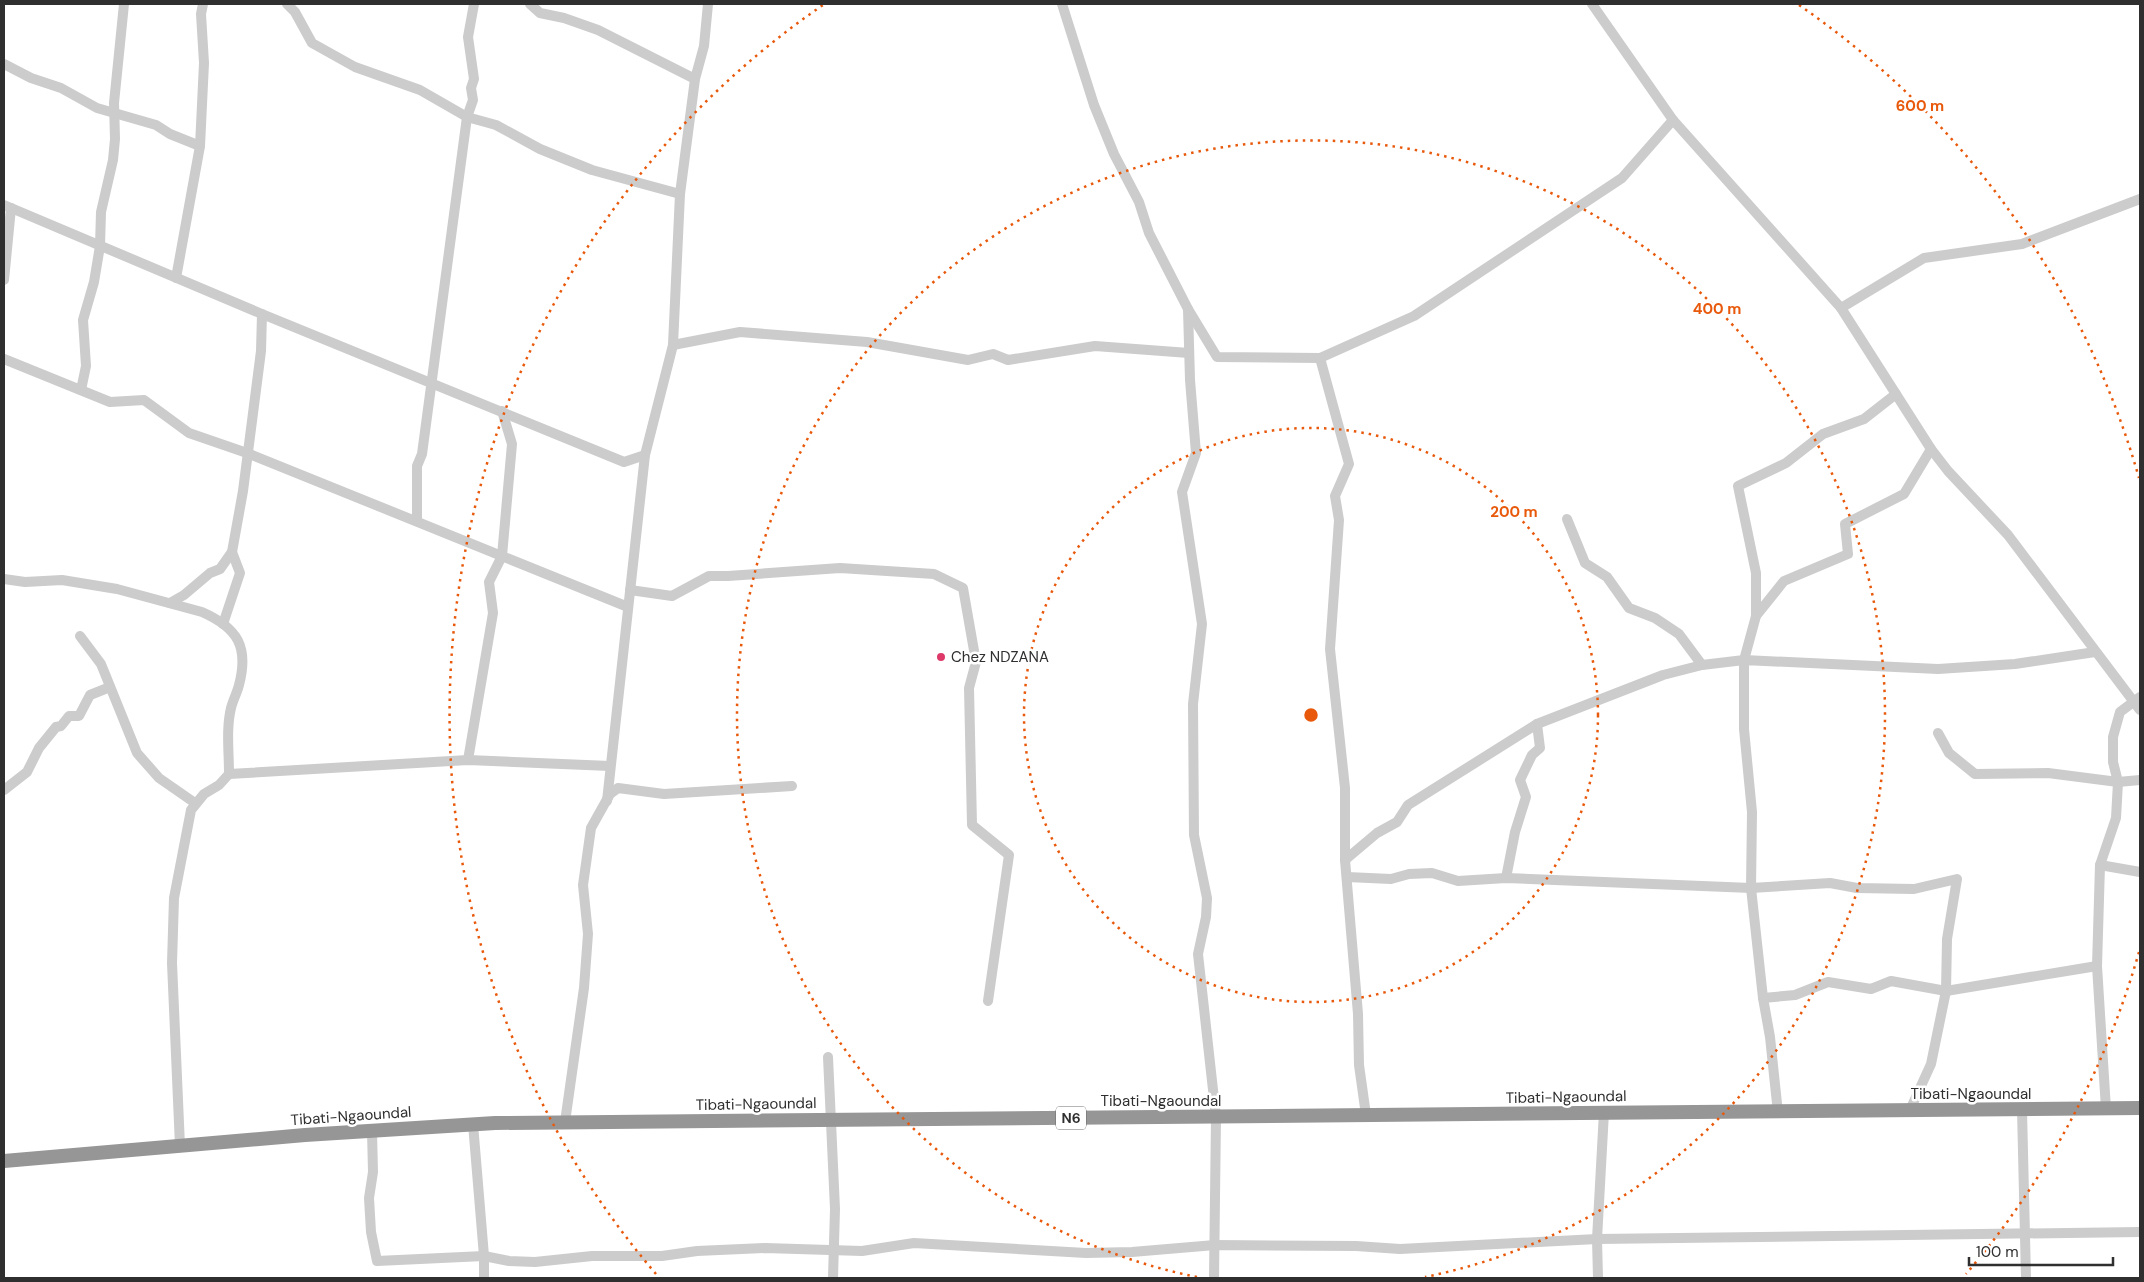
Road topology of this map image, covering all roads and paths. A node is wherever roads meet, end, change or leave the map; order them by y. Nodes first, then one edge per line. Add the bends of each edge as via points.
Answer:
1 (124, 4) edge
2 (203, 4) edge
3 (287, 4) edge
4 (474, 4) edge
5 (530, 4) edge
6 (708, 4) edge
7 (1062, 4) edge
8 (1592, 4) edge
9 (4, 64) edge
10 (695, 79) junction
11 (114, 112) junction
12 (467, 117) junction
13 (1673, 120) junction
14 (200, 146) junction
15 (680, 194) junction
16 (2140, 200) edge
17 (7, 206) edge
18 (100, 246) junction
19 (176, 278) junction
20 (4, 280) edge
21 (1841, 308) junction
22 (1188, 309) junction
23 (262, 314) junction
24 (673, 345) junction
25 (1189, 353) junction
26 (1320, 358) junction
27 (4, 359) edge
28 (432, 383) junction
29 (81, 390) junction
30 (1896, 394) junction
31 (502, 411) junction
32 (1931, 449) junction
33 (247, 453) junction
34 (645, 455) junction
35 (1567, 519) dead end
36 (417, 521) junction
37 (232, 552) junction
38 (502, 556) junction
39 (4, 579) edge
40 (630, 590) junction
41 (170, 603) junction
42 (628, 607) junction
43 (1756, 616) junction
44 (223, 624) junction
45 (80, 636) dead end
46 (2095, 652) junction
47 (1744, 660) junction
48 (1702, 665) junction
49 (110, 687) junction
50 (2138, 703) edge
51 (1537, 724) junction
52 (1938, 733) dead end
53 (468, 760) junction
54 (610, 766) junction
55 (229, 774) junction
56 (2140, 780) edge
57 (2118, 782) junction
58 (792, 786) dead end
59 (4, 790) edge
60 (607, 801) junction
61 (195, 803) junction
62 (1345, 860) junction
63 (2100, 864) junction
64 (2140, 872) edge
65 (1347, 877) junction
66 (1506, 878) junction
67 (1751, 888) junction
68 (2097, 966) junction
69 (1946, 991) junction
70 (1763, 998) junction
71 (988, 1001) dead end
72 (828, 1057) dead end
73 (2140, 1108) edge
74 (2106, 1109) junction
75 (1910, 1110) junction
76 (2022, 1110) junction
77 (1604, 1112) junction
78 (1778, 1113) junction
79 (1366, 1115) junction
80 (1216, 1116) junction
81 (830, 1119) junction
82 (565, 1122) junction
83 (473, 1124) junction
84 (372, 1131) junction
85 (180, 1146) junction
86 (4, 1161) edge
87 (2140, 1232) edge
88 (2025, 1233) junction
89 (1597, 1238) junction
90 (1215, 1245) junction
91 (835, 1250) junction
92 (484, 1256) junction
93 (484, 1278) edge
94 (834, 1278) edge
95 (1214, 1278) edge
96 (1598, 1278) edge
97 (2026, 1278) edge

1 - 11 street
2 - 14 street
3 - 12 street via 312,43 355,67 420,90
4 - 12 street via 468,37 474,79 473,100
5 - 10 street via 540,13 598,30
6 - 10 street via 704,46
7 - 22 street via 1097,114 1139,202 1149,233
8 - 13 street
9 - 11 street via 30,78 61,88 97,108
10 - 15 street
11 - 14 street via 156,125
11 - 18 street via 113,160 102,212
12 - 15 street via 496,125 540,149 592,170
12 - 28 street
13 - 21 street
13 - 26 street via 1622,178 1414,316
14 - 19 street
15 - 24 street
16 - 21 street via 2022,244 1924,258
17 - 18 street
17 - 20 street
18 - 19 street
18 - 29 street via 84,320 86,366
19 - 23 street
21 - 30 street
22 - 25 street
22 - 26 street via 1218,357
23 - 28 street
23 - 33 street via 261,351
24 - 25 street via 740,332 874,343 968,360 993,354 1008,360 1095,346
24 - 34 street
25 - 80 street via 1196,453 1182,492 1202,624 1193,704 1194,835 1207,898 1198,960
26 - 62 street via 1349,464 1335,496 1339,520 1330,649 1345,788
27 - 29 street
28 - 31 street
28 - 36 street via 422,454 417,466
29 - 33 street via 110,402 144,400 189,433
30 - 32 street
30 - 43 street via 1864,419 1823,434 1786,463 1738,486 1756,573
31 - 34 street via 624,462
31 - 38 street via 512,444
32 - 43 street via 1904,494 1844,524 1848,554 1784,581
32 - 46 street via 2008,535
33 - 36 street
33 - 37 street
34 - 40 street
35 - 48 street via 1585,563 1607,577 1629,608 1655,618 1679,634
36 - 38 street
37 - 41 street via 220,569
37 - 44 street via 240,573
38 - 42 street
38 - 53 street via 489,582 493,613
39 - 41 street via 24,582 62,580 117,589
40 - 42 street
40 - 71 street via 672,596 709,576 840,568 934,574 963,588 976,662 969,688 972,825 1009,855
41 - 44 street via 202,612
42 - 54 street
43 - 47 street
44 - 55 street via 235,633 242,648 239,684 228,726
45 - 49 street via 101,664
46 - 47 street via 2015,664 1938,669
46 - 50 street
47 - 48 street
47 - 67 street via 1744,729 1752,812
48 - 51 street via 1663,675
49 - 59 street via 90,695 79,716 68,716 61,726 56,727 39,748 27,772
49 - 61 street via 137,753 159,778
50 - 57 street via 2120,712 2113,737 2113,762
51 - 62 street via 1408,805 1397,822 1377,833
51 - 66 street via 1540,748 1532,755 1520,780 1526,796
52 - 57 street via 1949,753 1975,774 2048,773
53 - 54 street
53 - 55 street
54 - 60 street
55 - 61 street
56 - 57 street
57 - 63 street via 2116,818
58 - 60 street via 664,794 618,788
60 - 82 street via 591,828 583,885 588,934 584,988
61 - 85 street via 188,821 172,926
62 - 65 street
63 - 64 street
63 - 68 street
65 - 66 street via 1391,879 1409,874 1432,874 1458,881
65 - 79 street via 1359,1065
66 - 67 street
67 - 69 street via 1830,883 1857,888 1914,889 1957,879 1947,939
67 - 70 street
68 - 69 street
68 - 74 street
69 - 70 street via 1891,981 1871,989 1828,982 1795,995
69 - 75 street via 1931,1064
70 - 78 street
72 - 81 street
73 - 74 highway, Tibati-Ngaoundal / N6
74 - 76 highway, Tibati-Ngaoundal / N6
75 - 76 highway, Tibati-Ngaoundal / N6
75 - 78 highway, Tibati-Ngaoundal / N6
76 - 88 street
77 - 78 highway, Tibati-Ngaoundal / N6
77 - 79 highway, Tibati-Ngaoundal / N6
77 - 89 street
79 - 80 highway, Tibati-Ngaoundal / N6
80 - 81 highway, Tibati-Ngaoundal / N6
80 - 90 street
81 - 82 highway, Tibati-Ngaoundal / N6
81 - 91 street
82 - 83 highway, Tibati-Ngaoundal / N6
83 - 84 highway, Tibati-Ngaoundal / N6
83 - 92 street
84 - 85 highway, Tibati-Ngaoundal / N6
84 - 92 street via 373,1172 369,1198 377,1261
85 - 86 highway, Tibati-Ngaoundal / N6
87 - 88 street
88 - 89 street
88 - 97 street
89 - 90 street via 1409,1249
89 - 96 street
90 - 91 street via 1086,1253 920,1243 870,1251
90 - 95 street
91 - 92 street via 765,1248 662,1256 592,1256 535,1262
91 - 94 street
92 - 93 street

